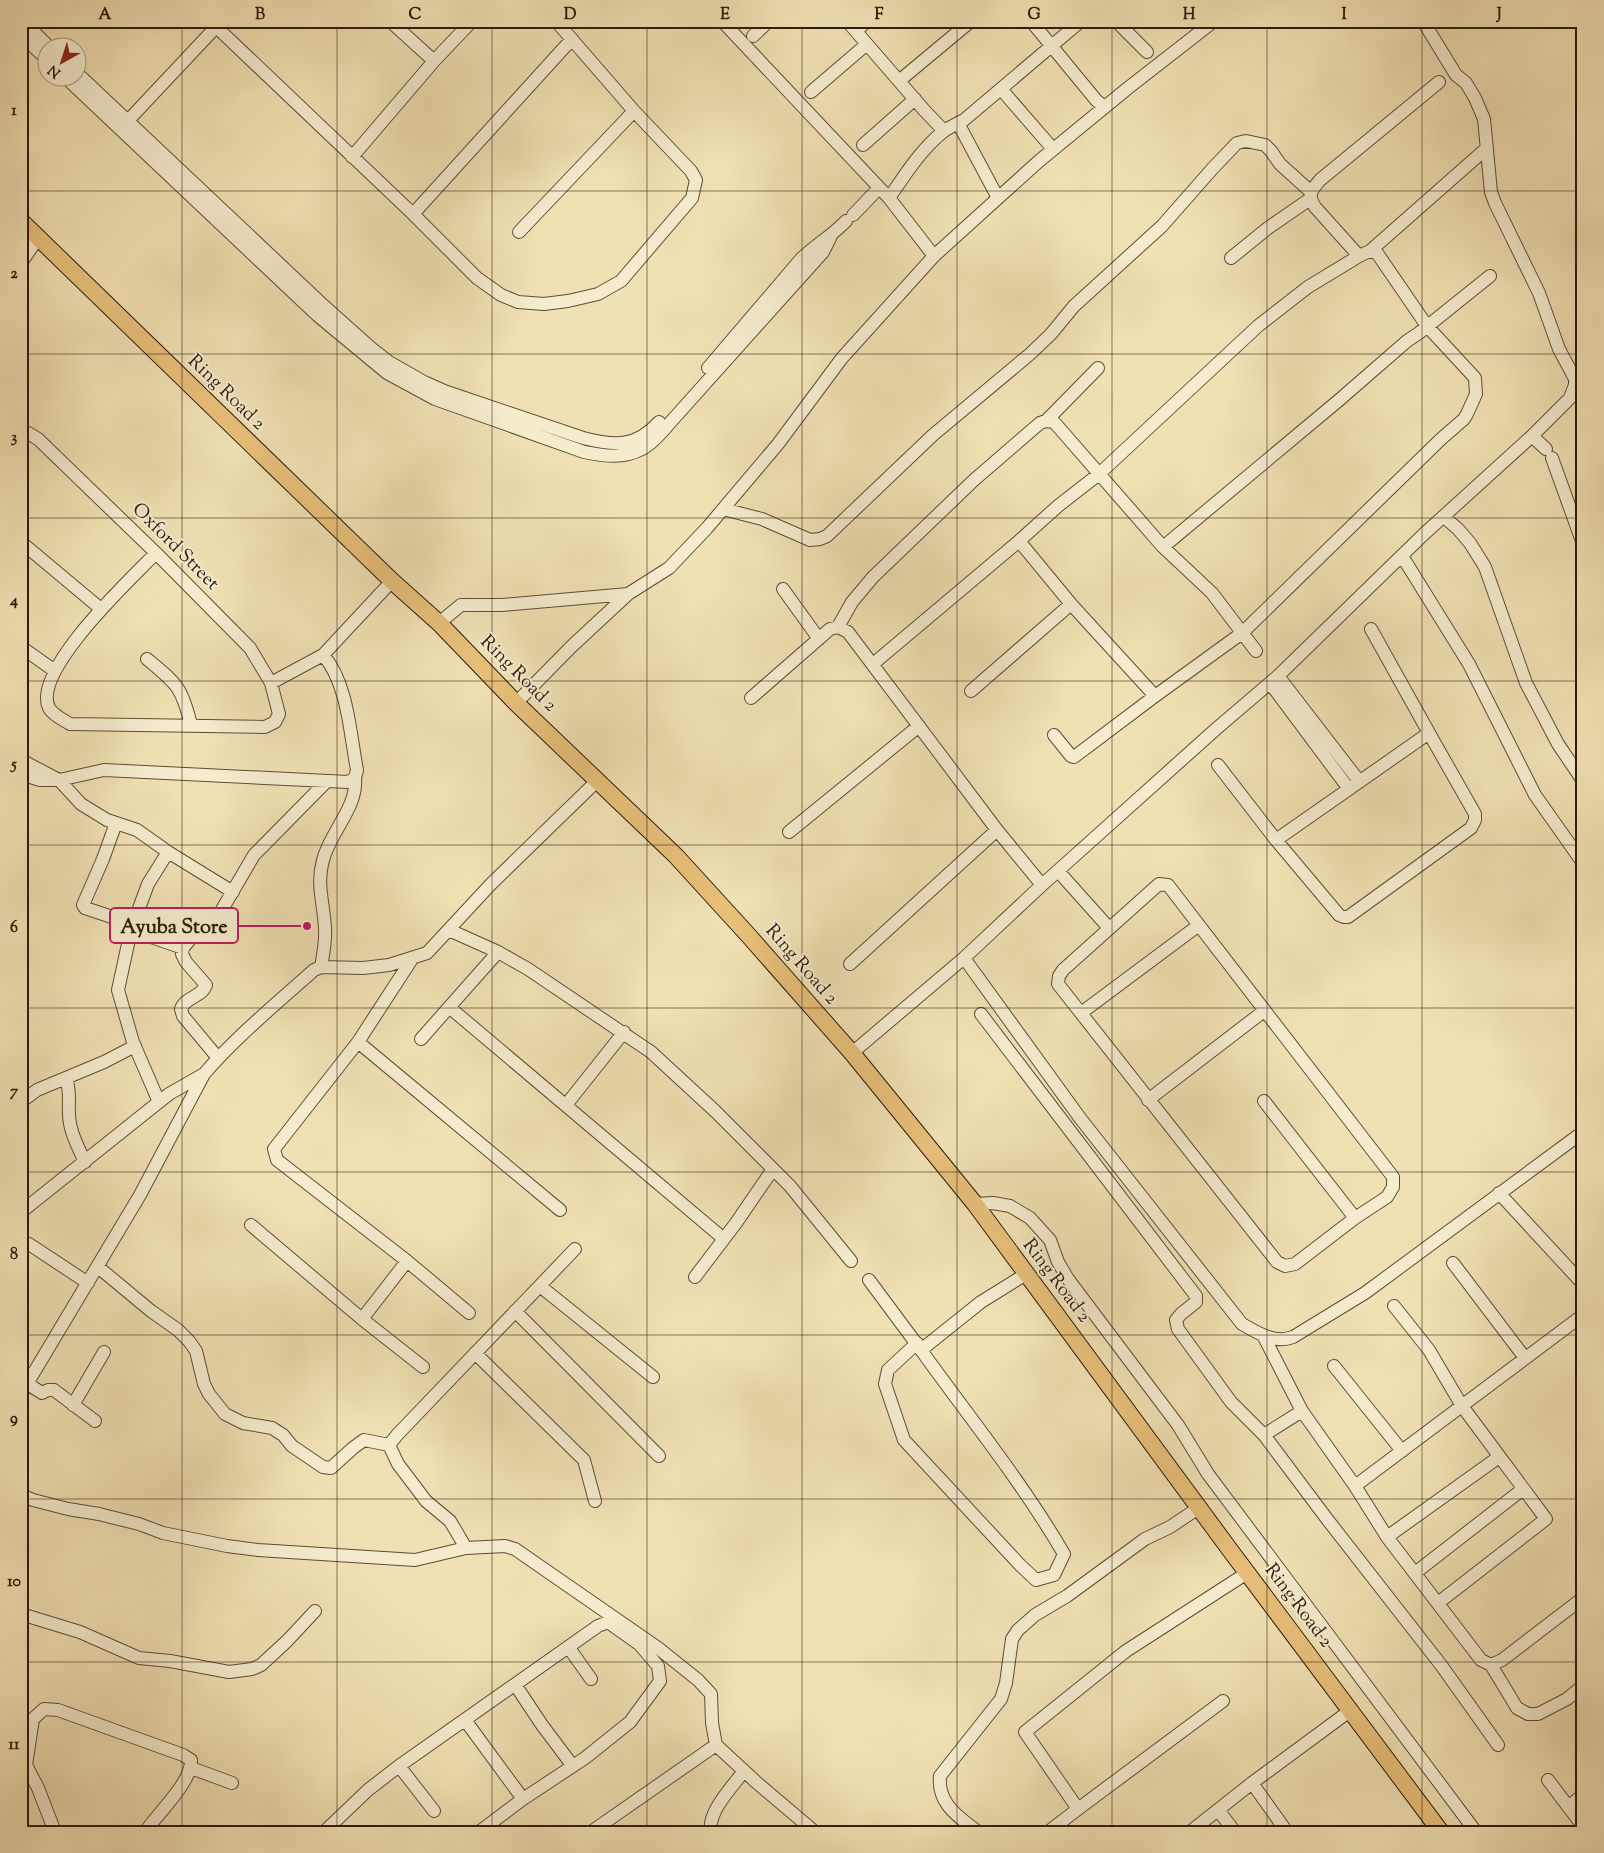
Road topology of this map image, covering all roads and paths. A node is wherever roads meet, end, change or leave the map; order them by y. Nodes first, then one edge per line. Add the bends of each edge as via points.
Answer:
1 (22, 21) edge
2 (390, 21) edge
3 (472, 21) edge
4 (556, 21) edge
5 (722, 21) edge
6 (769, 21) edge
7 (867, 21) edge
8 (971, 21) edge
9 (1031, 21) edge
10 (1081, 21) edge
11 (1116, 21) edge
12 (1423, 21) edge
13 (1212, 22) edge
14 (213, 24) edge
15 (852, 26) edge
16 (21, 35) edge
17 (754, 36) dead end
18 (40, 38) edge
19 (572, 39) junction
20 (868, 44) junction
21 (1051, 47) junction
22 (38, 51) edge
23 (1147, 52) dead end
24 (434, 61) junction
25 (899, 81) junction
26 (1439, 82) dead end
27 (88, 85) edge
28 (78, 88) edge
29 (1000, 89) junction
30 (811, 92) dead end
31 (915, 99) junction
32 (1104, 107) junction
33 (634, 110) junction
34 (958, 123) junction
35 (124, 125) junction
36 (944, 131) junction
37 (863, 145) dead end
38 (1487, 148) junction
39 (1053, 150) junction
40 (352, 156) junction
41 (880, 188) junction
42 (1310, 196) junction
43 (889, 198) junction
44 (998, 198) junction
45 (413, 214) junction
46 (21, 221) edge
47 (520, 232) dead end
48 (38, 238) junction
49 (1364, 253) junction
50 (934, 256) junction
51 (1231, 258) dead end
52 (21, 263) edge
53 (1490, 276) dead end
54 (1426, 326) junction
55 (1098, 368) dead end
56 (1046, 421) junction
57 (24, 434) edge
58 (1532, 436) junction
59 (1099, 474) junction
60 (723, 509) junction
61 (1444, 517) junction
62 (21, 542) edge
63 (1019, 542) junction
64 (1583, 544) edge
65 (1163, 547) junction
66 (156, 553) junction
67 (1402, 556) junction
68 (392, 581) junction
69 (783, 589) dead end
70 (628, 594) junction
71 (1071, 604) junction
72 (101, 609) junction
73 (439, 623) junction
74 (838, 627) junction
75 (1371, 629) dead end
76 (1242, 634) junction
77 (818, 639) junction
78 (21, 647) edge
79 (1256, 651) dead end
80 (323, 655) junction
81 (147, 659) dead end
82 (874, 664) junction
83 (56, 671) junction
84 (1274, 680) junction
85 (271, 683) junction
86 (971, 691) dead end
87 (1155, 696) junction
88 (751, 698) dead end
89 (516, 703) junction
90 (192, 726) junction
91 (919, 726) junction
92 (1429, 733) junction
93 (1054, 735) dead end
94 (21, 760) edge
95 (1218, 765) dead end
96 (21, 774) edge
97 (355, 778) junction
98 (1582, 779) edge
99 (59, 780) junction
100 (598, 780) junction
101 (326, 781) junction
102 (1354, 785) junction
103 (116, 823) junction
104 (997, 830) junction
105 (789, 832) dead end
106 (1276, 840) junction
107 (168, 852) junction
108 (1583, 863) edge
109 (1058, 871) junction
110 (1042, 885) junction
111 (233, 892) junction
112 (1199, 925) junction
113 (132, 927) junction
114 (1109, 928) junction
115 (449, 930) junction
116 (183, 948) junction
117 (498, 952) junction
118 (964, 958) junction
119 (412, 959) junction
120 (850, 964) dead end
121 (321, 967) junction
122 (450, 1007) junction
123 (1264, 1011) junction
124 (1081, 1013) junction
125 (981, 1014) dead end
126 (624, 1032) junction
127 (421, 1039) dead end
128 (358, 1042) junction
129 (135, 1046) junction
130 (852, 1053) junction
131 (218, 1058) junction
132 (204, 1074) junction
133 (66, 1079) junction
134 (23, 1096) edge
135 (1148, 1100) junction
136 (1264, 1101) dead end
137 (159, 1102) junction
138 (566, 1105) junction
139 (1583, 1132) edge
140 (85, 1162) junction
141 (773, 1169) junction
142 (1499, 1193) junction
143 (975, 1204) junction
144 (560, 1210) dead end
145 (21, 1212) edge
146 (1355, 1218) junction
147 (251, 1225) dead end
148 (724, 1239) junction
149 (29, 1244) dead end
150 (575, 1250) dead end
151 (407, 1261) junction
152 (851, 1261) dead end
153 (1453, 1263) dead end
154 (98, 1268) junction
155 (1026, 1274) junction
156 (695, 1277) dead end
157 (869, 1280) dead end
158 (88, 1283) junction
159 (1583, 1284) edge
160 (540, 1286) junction
161 (1394, 1306) dead end
162 (515, 1311) junction
163 (469, 1312) dead end
164 (1583, 1315) edge
165 (362, 1319) junction
166 (1263, 1335) junction
167 (919, 1346) junction
168 (104, 1352) dead end
169 (476, 1353) junction
170 (1525, 1358) junction
171 (1334, 1366) dead end
172 (423, 1367) dead end
173 (653, 1377) dead end
174 (25, 1389) edge
175 (74, 1405) junction
176 (1462, 1406) junction
177 (1302, 1411) junction
178 (95, 1421) dead end
179 (1264, 1435) junction
180 (390, 1446) junction
181 (1402, 1451) junction
182 (659, 1456) dead end
183 (1499, 1457) junction
184 (1355, 1486) junction
185 (1523, 1490) junction
186 (21, 1495) edge
187 (595, 1501) dead end
188 (1200, 1507) junction
189 (1387, 1537) junction
190 (466, 1548) junction
191 (1415, 1572) junction
192 (1248, 1573) junction
193 (1583, 1598) edge
194 (1438, 1603) junction
195 (315, 1611) dead end
196 (21, 1614) edge
197 (569, 1648) junction
198 (1491, 1665) junction
199 (590, 1679) dead end
200 (516, 1686) junction
201 (1583, 1686) edge
202 (1223, 1701) dead end
203 (1351, 1710) junction
204 (465, 1720) junction
205 (716, 1745) junction
206 (1498, 1745) dead end
207 (26, 1765) junction
208 (399, 1766) junction
209 (572, 1766) junction
210 (191, 1768) junction
211 (744, 1771) junction
212 (1548, 1780) dead end
213 (232, 1783) dead end
214 (1252, 1783) junction
215 (21, 1784) edge
216 (1583, 1795) edge
217 (523, 1799) junction
218 (1568, 1807) junction
219 (1078, 1809) junction
220 (1218, 1810) junction
221 (434, 1811) dead end
222 (1583, 1826) edge
223 (1193, 1831) edge
224 (55, 1832) edge
225 (145, 1832) edge
226 (324, 1832) edge
227 (479, 1832) edge
228 (590, 1832) edge
229 (711, 1832) edge
230 (815, 1832) edge
231 (978, 1832) edge
232 (1048, 1832) edge
233 (1235, 1832) edge
234 (1287, 1832) edge
235 (1441, 1832) edge
236 (1476, 1832) edge

1 - 18 street
2 - 24 street
3 - 24 street
4 - 19 street
5 - 41 street
6 - 17 street
7 - 15 street
8 - 25 street
9 - 21 street
10 - 21 street
11 - 23 street
12 - 38 street via 1456,75 1466,83 1475,98 1484,119
13 - 32 street
14 - 35 street
14 - 40 street
15 - 20 street
16 - 22 street
19 - 33 street
19 - 45 street
20 - 25 street
20 - 30 street
21 - 29 street
21 - 32 street
24 - 40 street
25 - 31 street
26 - 42 street via 1320,180
27 - 35 street
28 - 35 street
29 - 34 street
29 - 39 street
31 - 36 street
31 - 37 street
32 - 39 street
33 - 45 street via 696,180 692,198 621,281 598,294 544,304 518,302 501,295 477,278
33 - 47 street
34 - 36 street
34 - 44 street
35 - 41 street via 380,367 410,386 454,405 584,452 604,456 622,456 643,449 668,425 715,366 823,252 832,236
36 - 43 street via 921,154
38 - 49 street
38 - 58 street via 1495,203 1539,293 1559,349 1575,379 1570,398
39 - 44 street
40 - 45 street
41 - 43 street
42 - 49 street via 1315,207
42 - 51 street
42 - 60 street via 1265,145 1246,140 1237,143 1162,226 1074,306 1051,334 933,435 827,536 810,540 762,518
43 - 50 street
44 - 50 street
46 - 48 main road, Ring Road 2
48 - 52 street
48 - 68 main road, Ring Road 2
49 - 54 street via 1377,253
49 - 59 street via 1308,287 1258,326
50 - 60 street via 842,358 796,422
53 - 54 street
54 - 65 street
54 - 76 street via 1475,378 1476,394 1467,414
55 - 56 street
56 - 59 street via 1054,422
56 - 74 street via 974,480 873,577 852,602
57 - 66 street, Oxford Street via 38,439
58 - 61 street
58 - 64 street via 1549,453
59 - 63 street
59 - 65 street
60 - 70 street via 669,568
61 - 67 street
61 - 98 street via 1470,543 1485,567 1526,683 1554,736
62 - 72 street
63 - 71 street
63 - 82 street
65 - 76 street via 1212,593
66 - 72 street
66 - 85 street, Oxford Street via 250,648
67 - 84 street
67 - 108 street via 1469,664 1535,795
68 - 73 main road, Ring Road 2
68 - 80 street
69 - 77 street
70 - 73 street via 502,605 461,605
70 - 89 street
71 - 86 street
71 - 87 street
72 - 83 street via 69,646
73 - 89 main road, Ring Road 2
74 - 77 street
74 - 82 street via 848,632
75 - 92 street
76 - 79 street
76 - 87 street
77 - 88 street
78 - 83 street
80 - 85 street
80 - 97 street via 335,671 346,708 357,770
81 - 90 street via 175,683 186,703
82 - 91 street
83 - 90 street via 49,690 48,706 56,716 70,724
84 - 102 street
84 - 109 street
85 - 90 street, Oxford Street via 279,714 275,722 265,727
87 - 93 street via 1074,757
89 - 100 main road, Ring Road 2
91 - 104 street
91 - 105 street
92 - 102 street
92 - 106 street via 1475,814 1474,824 1348,917 1338,915
94 - 99 street
95 - 106 street
96 - 99 street via 40,780
97 - 101 street via 348,782
97 - 121 street via 352,799 334,832 318,877 326,931
99 - 101 street via 104,770
99 - 103 street via 81,804
100 - 115 street via 491,884
100 - 130 main road, Ring Road 2 via 676,856
101 - 111 street via 254,855
102 - 106 street
103 - 107 street via 137,830
103 - 113 street via 83,905
104 - 110 street
104 - 120 street
107 - 111 street
107 - 113 street via 148,884
109 - 110 street
109 - 114 street
110 - 118 street
111 - 116 street via 220,913 201,926
112 - 114 street via 1168,885 1159,884
112 - 123 street
112 - 124 street
113 - 116 street
113 - 129 street via 118,990
114 - 124 street via 1059,976 1058,984
115 - 117 street
115 - 119 street via 427,953
116 - 131 street via 186,962 206,985 203,991 186,1001 181,1009 183,1016
117 - 122 street
117 - 126 street
118 - 130 street
118 - 166 street via 1080,1118 1242,1324
119 - 121 street via 363,968
119 - 128 street
121 - 131 street via 241,1034
122 - 127 street
122 - 138 street
123 - 135 street
123 - 146 street via 1393,1177 1393,1187 1386,1197
124 - 135 street
125 - 179 street via 1196,1296 1196,1302 1176,1320 1178,1329 1231,1402
126 - 138 street
126 - 141 street via 658,1058
128 - 144 street
128 - 151 street via 274,1148 277,1160
129 - 133 street
129 - 137 street
130 - 143 main road, Ring Road 2
131 - 132 street
132 - 137 street
132 - 154 street
133 - 134 street
133 - 140 street via 70,1122
135 - 146 street via 1277,1262 1285,1266 1295,1264
136 - 146 street
137 - 140 street
138 - 148 street
139 - 142 street
140 - 145 street
141 - 148 street
141 - 152 street
142 - 159 street
142 - 166 street via 1365,1293 1293,1337 1284,1340
143 - 155 main road, Ring Road 2
143 - 236 street via 1010,1206 1030,1218 1050,1240 1058,1262 1082,1300 1178,1425 1208,1474
147 - 165 street
148 - 156 street
149 - 158 street
150 - 160 street
151 - 163 street
151 - 165 street
153 - 170 street
154 - 158 street
154 - 180 street via 189,1341 196,1351 204,1384 225,1414 243,1423 272,1428 323,1467 331,1468 364,1440
155 - 167 street
155 - 188 main road, Ring Road 2
157 - 167 street
158 - 174 street
160 - 162 street
160 - 173 street
161 - 176 street via 1429,1350
162 - 169 street
162 - 182 street
164 - 170 street
165 - 172 street
166 - 177 street
167 - 167 street via 888,1370 885,1384 904,1440 1036,1580 1054,1575 1064,1554 1053,1535
168 - 175 street
169 - 180 street
169 - 187 street via 584,1460
170 - 176 street
171 - 181 street
174 - 175 street via 42,1393 54,1390
175 - 178 street
176 - 181 street
176 - 183 street
177 - 179 street
177 - 184 street
179 - 206 street via 1441,1665
180 - 190 street via 398,1464 426,1501 450,1521
181 - 184 street
183 - 185 street
183 - 189 street
184 - 189 street
185 - 191 street
185 - 194 street via 1546,1520
186 - 190 street via 163,1533 227,1546 415,1560
188 - 192 main road, Ring Road 2
188 - 231 street via 1145,1539 1018,1630 1012,1639 1001,1699 940,1776 939,1785 948,1809
189 - 191 street
190 - 205 street via 505,1546 515,1549 671,1658 711,1694
191 - 194 street
192 - 203 main road, Ring Road 2
192 - 219 street via 1126,1652 1025,1732
193 - 198 street
194 - 198 street via 1481,1660
195 - 196 street via 260,1665 229,1672 170,1660 138,1658 80,1632
197 - 199 street
197 - 200 street
197 - 209 street via 608,1622 639,1644 658,1666 660,1680 630,1722
198 - 201 street via 1517,1708 1528,1714 1538,1714
200 - 204 street
200 - 209 street
202 - 219 street
203 - 214 street
203 - 235 main road, Ring Road 2
204 - 208 street
204 - 217 street
205 - 211 street
205 - 228 street
207 - 210 street via 33,1719 44,1709 58,1710 183,1755 191,1760
207 - 215 street
207 - 224 street
208 - 221 street
208 - 226 street
209 - 217 street
210 - 213 street
210 - 225 street
211 - 229 street via 715,1810
211 - 230 street
212 - 218 street
214 - 220 street
214 - 234 street
216 - 218 street
217 - 227 street
218 - 222 street
219 - 232 street
220 - 223 street
220 - 233 street

